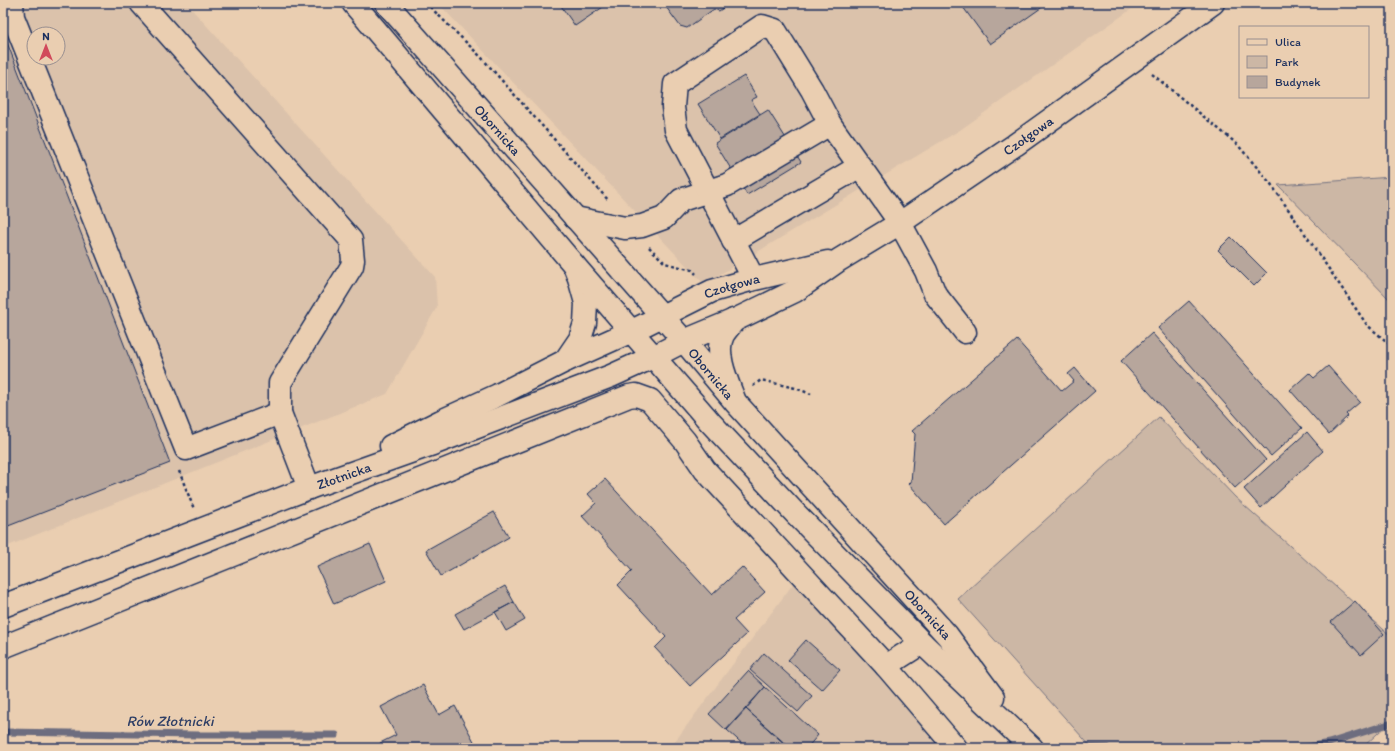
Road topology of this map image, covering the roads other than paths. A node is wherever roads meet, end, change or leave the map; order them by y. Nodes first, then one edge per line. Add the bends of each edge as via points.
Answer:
1 (12, 3) edge
2 (141, 3) edge
3 (353, 3) edge
4 (386, 3) edge
5 (1213, 3) edge
6 (830, 124) junction
7 (860, 166) junction
8 (707, 191) junction
9 (575, 218) junction
10 (900, 223) junction
11 (733, 241) junction
12 (839, 260) junction
13 (574, 265) junction
14 (750, 280) junction
15 (662, 317) junction
16 (734, 320) junction
17 (632, 332) junction
18 (965, 332) dead end
19 (684, 342) junction
20 (653, 357) junction
21 (565, 361) junction
22 (735, 402) junction
23 (280, 413) junction
24 (380, 462) junction
25 (309, 488) junction
26 (393, 491) junction
27 (232, 517) junction
28 (246, 550) junction
29 (3, 606) edge
30 (922, 643) junction
31 (3, 647) edge
32 (886, 666) junction
33 (956, 748) edge
34 (1032, 748) edge

1 - 23 street via 13,17 186,449
2 - 23 street via 351,240 352,266 280,383
3 - 13 street, Obornicka
4 - 9 street, Obornicka
5 - 10 street, Czołgowa via 1015,145
6 - 7 street
6 - 8 street via 727,185
6 - 8 street via 775,30 762,26 675,84 673,107 676,130
7 - 10 street
7 - 11 street
8 - 9 street via 681,200 664,218 642,226 625,228
8 - 11 street
9 - 15 street, Obornicka
10 - 12 street, Czołgowa
10 - 18 street via 926,271 935,294
11 - 14 street via 749,270
12 - 14 street, Czołgowa
12 - 16 street, Czołgowa via 795,291
13 - 17 street, Obornicka
13 - 21 street via 586,303 585,323 580,339
14 - 15 street, Czołgowa via 712,291
15 - 17 street, Czołgowa
15 - 19 street, Obornicka
16 - 19 street, Czołgowa
16 - 22 street via 723,336 720,346 723,370
17 - 20 street, Obornicka
17 - 21 street, Czołgowa
19 - 20 street, Złotnicka
19 - 22 street, Obornicka
20 - 24 street, Złotnicka via 611,376
20 - 30 street, Obornicka via 784,502
21 - 25 street, Czołgowa
22 - 34 street, Obornicka via 948,635
23 - 25 street
24 - 25 street, Złotnicka
24 - 26 street
25 - 27 street, Złotnicka
26 - 28 street
26 - 32 street via 636,395 650,400 685,441 705,470
27 - 28 street
27 - 29 street, Złotnicka
28 - 31 street
30 - 32 street
30 - 34 street, Obornicka
32 - 33 street

